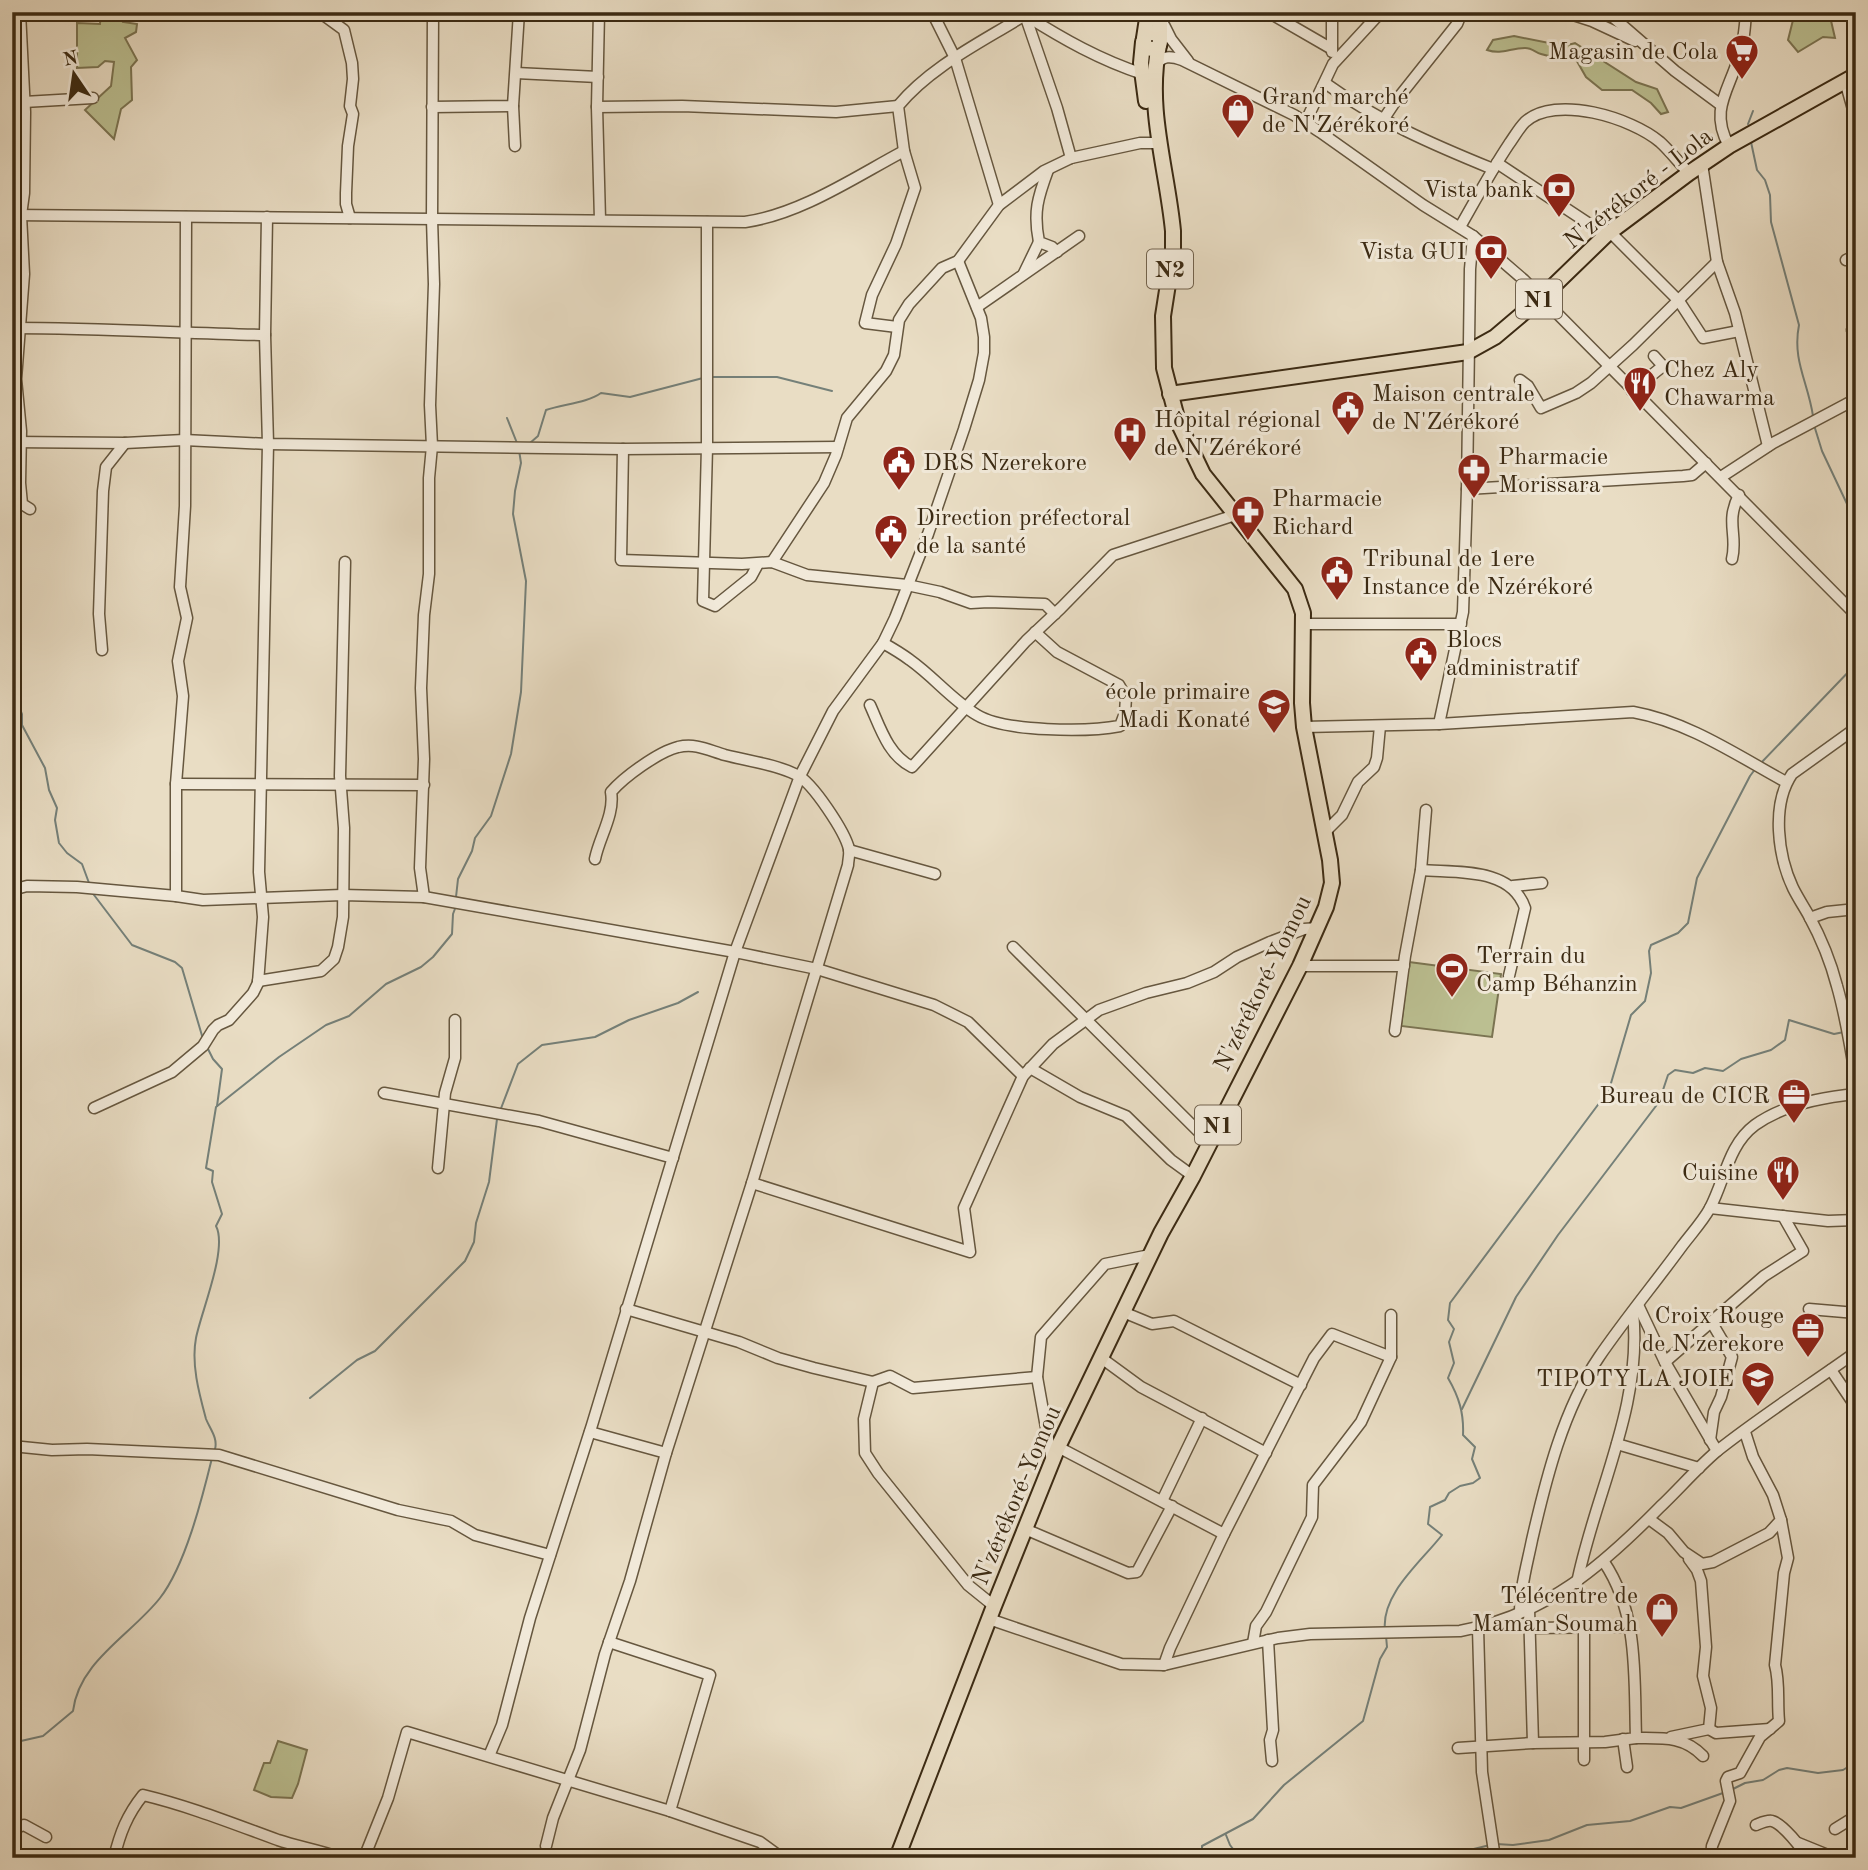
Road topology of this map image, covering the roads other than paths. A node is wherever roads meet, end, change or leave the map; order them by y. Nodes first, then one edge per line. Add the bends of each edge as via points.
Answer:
1 (20, 12) edge
2 (323, 12) edge
3 (433, 12) edge
4 (519, 12) edge
5 (599, 12) edge
6 (932, 12) edge
7 (1268, 12) edge
8 (1332, 12) edge
9 (1381, 12) edge
10 (1448, 12) edge
11 (1480, 12) edge
12 (1564, 12) edge
13 (1607, 12) edge
14 (1746, 12) edge
15 (1156, 13) edge
16 (1025, 14) edge
17 (1462, 14) edge
18 (1143, 40) junction
19 (1159, 42) junction
20 (1641, 43) junction
21 (1332, 49) junction
22 (955, 58) junction
23 (1191, 64) junction
24 (1333, 64) junction
25 (1148, 72) junction
26 (516, 73) junction
27 (598, 77) junction
28 (1850, 78) edge
29 (1325, 83) junction
30 (93, 98) dead end
31 (24, 102) junction
32 (1721, 105) junction
33 (513, 106) junction
34 (898, 106) junction
35 (432, 107) junction
36 (597, 107) junction
37 (1383, 120) junction
38 (1856, 120) edge
39 (1305, 123) junction
40 (1158, 143) junction
41 (515, 146) dead end
42 (1729, 146) junction
43 (904, 151) junction
44 (1070, 158) junction
45 (1702, 164) junction
46 (1495, 166) junction
47 (1048, 169) junction
48 (1689, 173) junction
49 (999, 205) junction
50 (17, 215) edge
51 (186, 217) junction
52 (267, 218) junction
53 (350, 218) junction
54 (432, 219) junction
55 (600, 220) junction
56 (707, 222) junction
57 (1460, 227) junction
58 (1608, 233) junction
59 (1079, 236) dead end
60 (1473, 236) junction
61 (1039, 242) junction
62 (1057, 252) junction
63 (1856, 255) edge
64 (1846, 260) dead end
65 (958, 261) junction
66 (1717, 262) junction
67 (1023, 275) junction
68 (1541, 298) junction
69 (1679, 300) junction
70 (978, 307) junction
71 (897, 327) junction
72 (16, 328) edge
73 (1739, 331) junction
74 (185, 334) junction
75 (265, 335) junction
76 (1468, 352) junction
77 (1654, 356) dead end
78 (1609, 367) junction
79 (1520, 380) dead end
80 (1632, 391) junction
81 (1170, 394) junction
82 (1856, 399) edge
83 (184, 440) junction
84 (16, 442) edge
85 (125, 443) junction
86 (268, 444) junction
87 (432, 446) junction
88 (1768, 446) junction
89 (707, 447) junction
90 (838, 447) junction
91 (624, 449) junction
92 (1706, 463) junction
93 (1721, 478) junction
94 (1467, 489) junction
95 (1739, 495) junction
96 (30, 509) dead end
97 (1235, 515) junction
98 (1732, 559) dead end
99 (345, 562) dead end
100 (704, 562) junction
101 (772, 562) junction
102 (758, 564) junction
103 (907, 585) junction
104 (1055, 614) junction
105 (1856, 615) edge
106 (1303, 624) junction
107 (1461, 624) junction
108 (1035, 632) junction
109 (883, 643) junction
110 (102, 650) dead end
111 (870, 705) dead end
112 (966, 707) junction
113 (1440, 724) junction
114 (1380, 726) junction
115 (1304, 727) junction
116 (1856, 728) edge
117 (800, 776) junction
118 (1786, 782) junction
119 (176, 784) junction
120 (260, 785) junction
121 (340, 785) junction
122 (424, 785) junction
123 (1426, 810) dead end
124 (1324, 833) junction
125 (849, 850) junction
126 (594, 859) dead end
127 (1421, 870) junction
128 (935, 874) dead end
129 (1542, 883) dead end
130 (1513, 887) junction
131 (12, 890) edge
132 (342, 895) junction
133 (176, 896) junction
134 (424, 897) junction
135 (262, 899) junction
136 (1856, 909) edge
137 (1810, 918) junction
138 (1318, 928) junction
139 (1013, 947) dead end
140 (735, 952) junction
141 (1300, 966) junction
142 (1404, 966) junction
143 (817, 969) junction
144 (1509, 976) dead end
145 (258, 981) junction
146 (455, 1020) dead end
147 (1088, 1020) junction
148 (1395, 1031) dead end
149 (1027, 1072) junction
150 (1856, 1081) edge
151 (384, 1093) dead end
152 (1856, 1094) edge
153 (444, 1104) junction
154 (94, 1108) dead end
155 (1209, 1142) junction
156 (673, 1158) junction
157 (438, 1168) dead end
158 (1193, 1176) junction
159 (752, 1183) junction
160 (1710, 1208) junction
161 (1783, 1216) junction
162 (1856, 1220) edge
163 (1150, 1255) junction
164 (626, 1309) junction
165 (1636, 1309) junction
166 (1809, 1309) dead end
167 (1123, 1312) junction
168 (1856, 1313) edge
169 (1391, 1315) dead end
170 (1712, 1323) junction
171 (705, 1332) junction
172 (1856, 1352) edge
173 (1100, 1357) junction
174 (1391, 1357) junction
175 (1665, 1362) junction
176 (1831, 1370) junction
177 (1037, 1377) junction
178 (873, 1382) junction
179 (1301, 1385) junction
180 (1855, 1405) edge
181 (1202, 1418) junction
182 (590, 1432) junction
183 (1745, 1432) junction
184 (1710, 1441) junction
185 (1616, 1444) junction
186 (12, 1446) edge
187 (1059, 1447) junction
188 (1717, 1451) junction
189 (666, 1453) junction
190 (1266, 1453) junction
191 (1052, 1462) junction
192 (1699, 1468) junction
193 (1161, 1501) junction
194 (1172, 1506) junction
195 (1649, 1519) junction
196 (1781, 1520) junction
197 (1025, 1529) junction
198 (1224, 1534) junction
199 (1684, 1552) junction
200 (550, 1555) junction
201 (1604, 1562) junction
202 (1577, 1583) junction
203 (1524, 1611) junction
204 (991, 1613) junction
205 (1630, 1627) junction
206 (1478, 1628) junction
207 (1529, 1628) junction
208 (1584, 1628) junction
209 (1268, 1640) junction
210 (609, 1643) junction
211 (1253, 1643) junction
212 (1164, 1665) junction
213 (1772, 1728) junction
214 (1709, 1729) junction
215 (1671, 1737) junction
216 (1636, 1738) junction
217 (1623, 1740) junction
218 (1585, 1742) junction
219 (1533, 1743) junction
220 (1481, 1747) junction
221 (1458, 1748) dead end
222 (489, 1756) junction
223 (1703, 1756) dead end
224 (1584, 1760) dead end
225 (1272, 1761) dead end
226 (1627, 1767) dead end
227 (569, 1781) junction
228 (670, 1811) junction
229 (1856, 1815) edge
230 (1756, 1825) dead end
231 (12, 1829) edge
232 (1835, 1829) dead end
233 (46, 1837) dead end
234 (1797, 1843) junction
235 (546, 1846) dead end
236 (114, 1858) edge
237 (341, 1858) edge
238 (364, 1858) edge
239 (782, 1858) edge
240 (897, 1858) edge
241 (1495, 1858) edge
242 (1711, 1858) edge
243 (1807, 1858) edge
244 (1835, 1858) edge

1 - 31 street
2 - 53 street via 344,30 352,63 350,106 354,114 346,193
3 - 35 street
4 - 26 street
5 - 27 street
6 - 22 street
7 - 21 street
8 - 21 street
9 - 24 street
10 - 17 street
11 - 17 street
12 - 20 street
13 - 20 street
14 - 32 street via 1740,55
15 - 18 highway, N2
15 - 19 highway, N2
15 - 23 street
16 - 22 street
16 - 25 street via 1093,55
16 - 44 street
17 - 37 street
18 - 19 highway via 1152,32
18 - 25 highway, N2
19 - 25 highway, N2
20 - 32 street
21 - 24 street
22 - 34 street via 911,90
22 - 49 street
23 - 25 street via 1169,57
23 - 39 street
24 - 29 street
25 - 40 highway, N2 via 1150,121
26 - 27 street
26 - 33 street
27 - 36 street
28 - 38 street
28 - 42 highway, N'zérékoré - Lola / N1
29 - 37 street
29 - 39 street
30 - 31 street
31 - 50 street via 24,193
32 - 42 street via 1720,129
33 - 35 street
33 - 41 street
34 - 36 street via 836,112
34 - 43 street
35 - 54 street
36 - 55 street
37 - 46 street
39 - 57 street
40 - 44 street
40 - 81 highway, N2 via 1173,231 1163,316 1164,368
42 - 45 highway, N'zérékoré - Lola / N1
43 - 56 street via 768,219
43 - 71 street via 915,188 865,323
44 - 47 street
45 - 48 highway, N'zérékoré - Lola / N1
45 - 66 street
46 - 48 street via 1524,122 1551,110 1572,110 1618,118 1658,141
46 - 57 street
46 - 58 street
47 - 49 street
47 - 61 street via 1037,201
48 - 58 highway, N'zérékoré - Lola / N1
49 - 65 street
50 - 51 street
50 - 72 street via 24,274
51 - 52 street
51 - 74 street
52 - 53 street
52 - 75 street
53 - 54 street
54 - 55 street
54 - 87 street
55 - 56 street
56 - 89 street
57 - 60 street
58 - 68 highway, N'zérékoré - Lola / N1
58 - 69 street
59 - 62 street
60 - 68 street
60 - 76 street
61 - 62 street
61 - 67 street
62 - 67 street
63 - 64 street
65 - 70 street
65 - 71 street via 942,268 909,304
66 - 69 street
66 - 73 street
67 - 70 street
68 - 76 highway, N'zérékoré - Lola / N1 via 1495,337
68 - 78 street
69 - 73 street via 1703,338
69 - 78 street
70 - 103 street via 984,345 978,380
71 - 90 street via 894,355 847,418
72 - 74 street
72 - 84 street via 21,431
73 - 88 street
74 - 75 street
74 - 83 street
75 - 86 street
76 - 81 highway, N'zérékoré - Lola / N1
76 - 94 street
77 - 80 street via 1662,366
78 - 79 street via 1576,393 1541,408
78 - 80 street
80 - 92 street
81 - 97 highway, N'zérékoré-Yomou / N1 via 1203,474
82 - 88 street
83 - 85 street
83 - 86 street
83 - 119 street via 180,587 187,618 178,661 183,696
84 - 85 street
84 - 96 street via 22,504
85 - 110 street via 106,467 104,479
86 - 87 street
86 - 120 street
87 - 91 street
87 - 122 street via 421,688
88 - 93 street
89 - 90 street
89 - 91 street
89 - 100 street
90 - 101 street via 824,483
91 - 100 street via 621,560
92 - 93 street
92 - 94 street via 1692,475 1683,476
93 - 95 street
94 - 107 street
95 - 98 street via 1731,516
95 - 105 street
97 - 104 street via 1113,555
97 - 106 highway, N'zérékoré-Yomou / N1 via 1295,589
99 - 121 street
100 - 102 street
100 - 102 street via 703,601 715,606 751,577
101 - 102 street
101 - 103 street via 807,575
103 - 104 street via 971,603 1045,604
103 - 109 street
104 - 108 street
106 - 107 street
106 - 115 highway, N'zérékoré-Yomou / N1
107 - 113 street
108 - 112 street
108 - 112 street via 1057,652 1119,685 1126,697 1120,726 1073,729 1008,724 980,717
109 - 112 street
109 - 117 street via 833,711
111 - 112 street via 887,744 912,767
113 - 114 street
113 - 118 street via 1633,712 1657,716
114 - 115 street
114 - 124 street via 1374,767 1358,782 1342,815
115 - 124 highway, N'zérékoré-Yomou / N1
116 - 118 street
117 - 125 street via 828,807
117 - 126 street via 702,746 676,748 629,775 611,792 609,816
117 - 140 street
118 - 137 street via 1780,809 1782,850 1793,889
119 - 120 street
119 - 133 street
120 - 121 street
120 - 135 street
121 - 122 street
121 - 132 street
122 - 134 street via 420,868
123 - 127 street
124 - 138 highway, N'zérékoré-Yomou / N1 via 1332,883
125 - 128 street
125 - 143 street
127 - 130 street via 1483,875
127 - 142 street
129 - 130 street
130 - 144 street via 1525,908
131 - 133 street via 64,887
132 - 134 street
132 - 135 street
132 - 145 street via 343,916 334,959 321,971
133 - 135 street
134 - 140 street
135 - 145 street
136 - 137 street
137 - 150 street via 1837,985
138 - 141 highway, N'zérékoré-Yomou / N1
138 - 147 street via 1270,942 1187,983 1099,1010
139 - 147 street
140 - 143 street
140 - 156 street
141 - 142 street
141 - 155 highway, N'zérékoré-Yomou / N1
142 - 148 street
143 - 149 street via 934,1005 968,1022
143 - 159 street
145 - 154 street via 229,1020 218,1025 203,1046 172,1072
146 - 153 street via 454,1058
147 - 149 street via 1052,1044
147 - 155 street
149 - 158 street via 1126,1116
149 - 159 street via 964,1208 970,1252
151 - 153 street
152 - 160 street via 1807,1102 1754,1126 1734,1151
153 - 156 street via 539,1121
153 - 157 street
155 - 158 highway, N'zérékoré-Yomou / N1
156 - 164 street
158 - 163 highway, N'zérékoré-Yomou / N1
159 - 171 street
160 - 161 street
160 - 165 street
161 - 162 street
161 - 170 street via 1803,1251 1765,1276
163 - 167 highway, N'zérékoré-Yomou / N1
163 - 177 street via 1105,1264 1041,1337
164 - 171 street
164 - 182 street
165 - 175 street
165 - 185 street via 1630,1389
165 - 203 street via 1598,1357 1574,1401 1539,1510 1520,1593
166 - 168 street
167 - 173 highway, N'zérékoré-Yomou / N1
167 - 179 street via 1152,1324 1174,1321
169 - 174 street
170 - 175 street
170 - 184 street via 1732,1357
171 - 178 street via 778,1358
171 - 189 street
172 - 176 street
173 - 181 street via 1141,1387
173 - 187 highway, N'zérékoré-Yomou / N1
174 - 179 street via 1332,1334
174 - 211 street via 1361,1422 1312,1485 1311,1517 1256,1626
175 - 184 street
176 - 180 street
176 - 183 street
177 - 178 street via 913,1388 890,1376
177 - 191 street
178 - 204 street via 864,1419 865,1453
179 - 190 street
181 - 190 street
181 - 193 street
182 - 189 street
182 - 200 street
183 - 188 street
183 - 196 street
184 - 188 street
185 - 192 street
185 - 202 street via 1584,1545
186 - 200 street via 215,1454 398,1510 451,1521 475,1535
187 - 191 highway, N'zérékoré-Yomou / N1
187 - 193 street
188 - 192 street
189 - 210 street
190 - 198 street
191 - 197 highway, N'zérékoré-Yomou / N1
192 - 195 street
193 - 194 street
194 - 197 street via 1137,1572 1128,1573
194 - 198 street
195 - 199 street
195 - 201 street
196 - 199 street via 1769,1533 1713,1562 1702,1564
196 - 213 street via 1788,1558 1775,1665 1779,1721
197 - 204 highway, N'zérékoré-Yomou / N1
198 - 212 street
199 - 214 street via 1701,1581
200 - 222 street via 502,1726
201 - 202 street
201 - 205 street via 1618,1583
202 - 203 street
203 - 206 street
203 - 207 street
204 - 212 street via 1121,1664
204 - 240 highway, N'zérékoré-Yomou / N1
205 - 208 street
205 - 216 street
206 - 209 street via 1310,1634
206 - 220 street
207 - 208 street
207 - 219 street
208 - 218 street
209 - 211 street
209 - 225 street
210 - 227 street
210 - 228 street via 710,1675
211 - 212 street
213 - 214 street via 1716,1733
213 - 242 street via 1760,1737 1740,1773 1726,1781 1730,1801
214 - 215 street
215 - 216 street
215 - 223 street via 1693,1745
216 - 217 street
217 - 218 street
217 - 226 street
218 - 219 street
218 - 224 street
219 - 220 street
220 - 221 street
220 - 241 street
222 - 227 street
222 - 238 street via 407,1732
227 - 228 street
227 - 235 street
228 - 239 street via 760,1842
229 - 232 street
230 - 234 street via 1775,1822
231 - 233 street via 24,1825
234 - 243 street
234 - 244 street
236 - 237 street via 120,1830 143,1795

